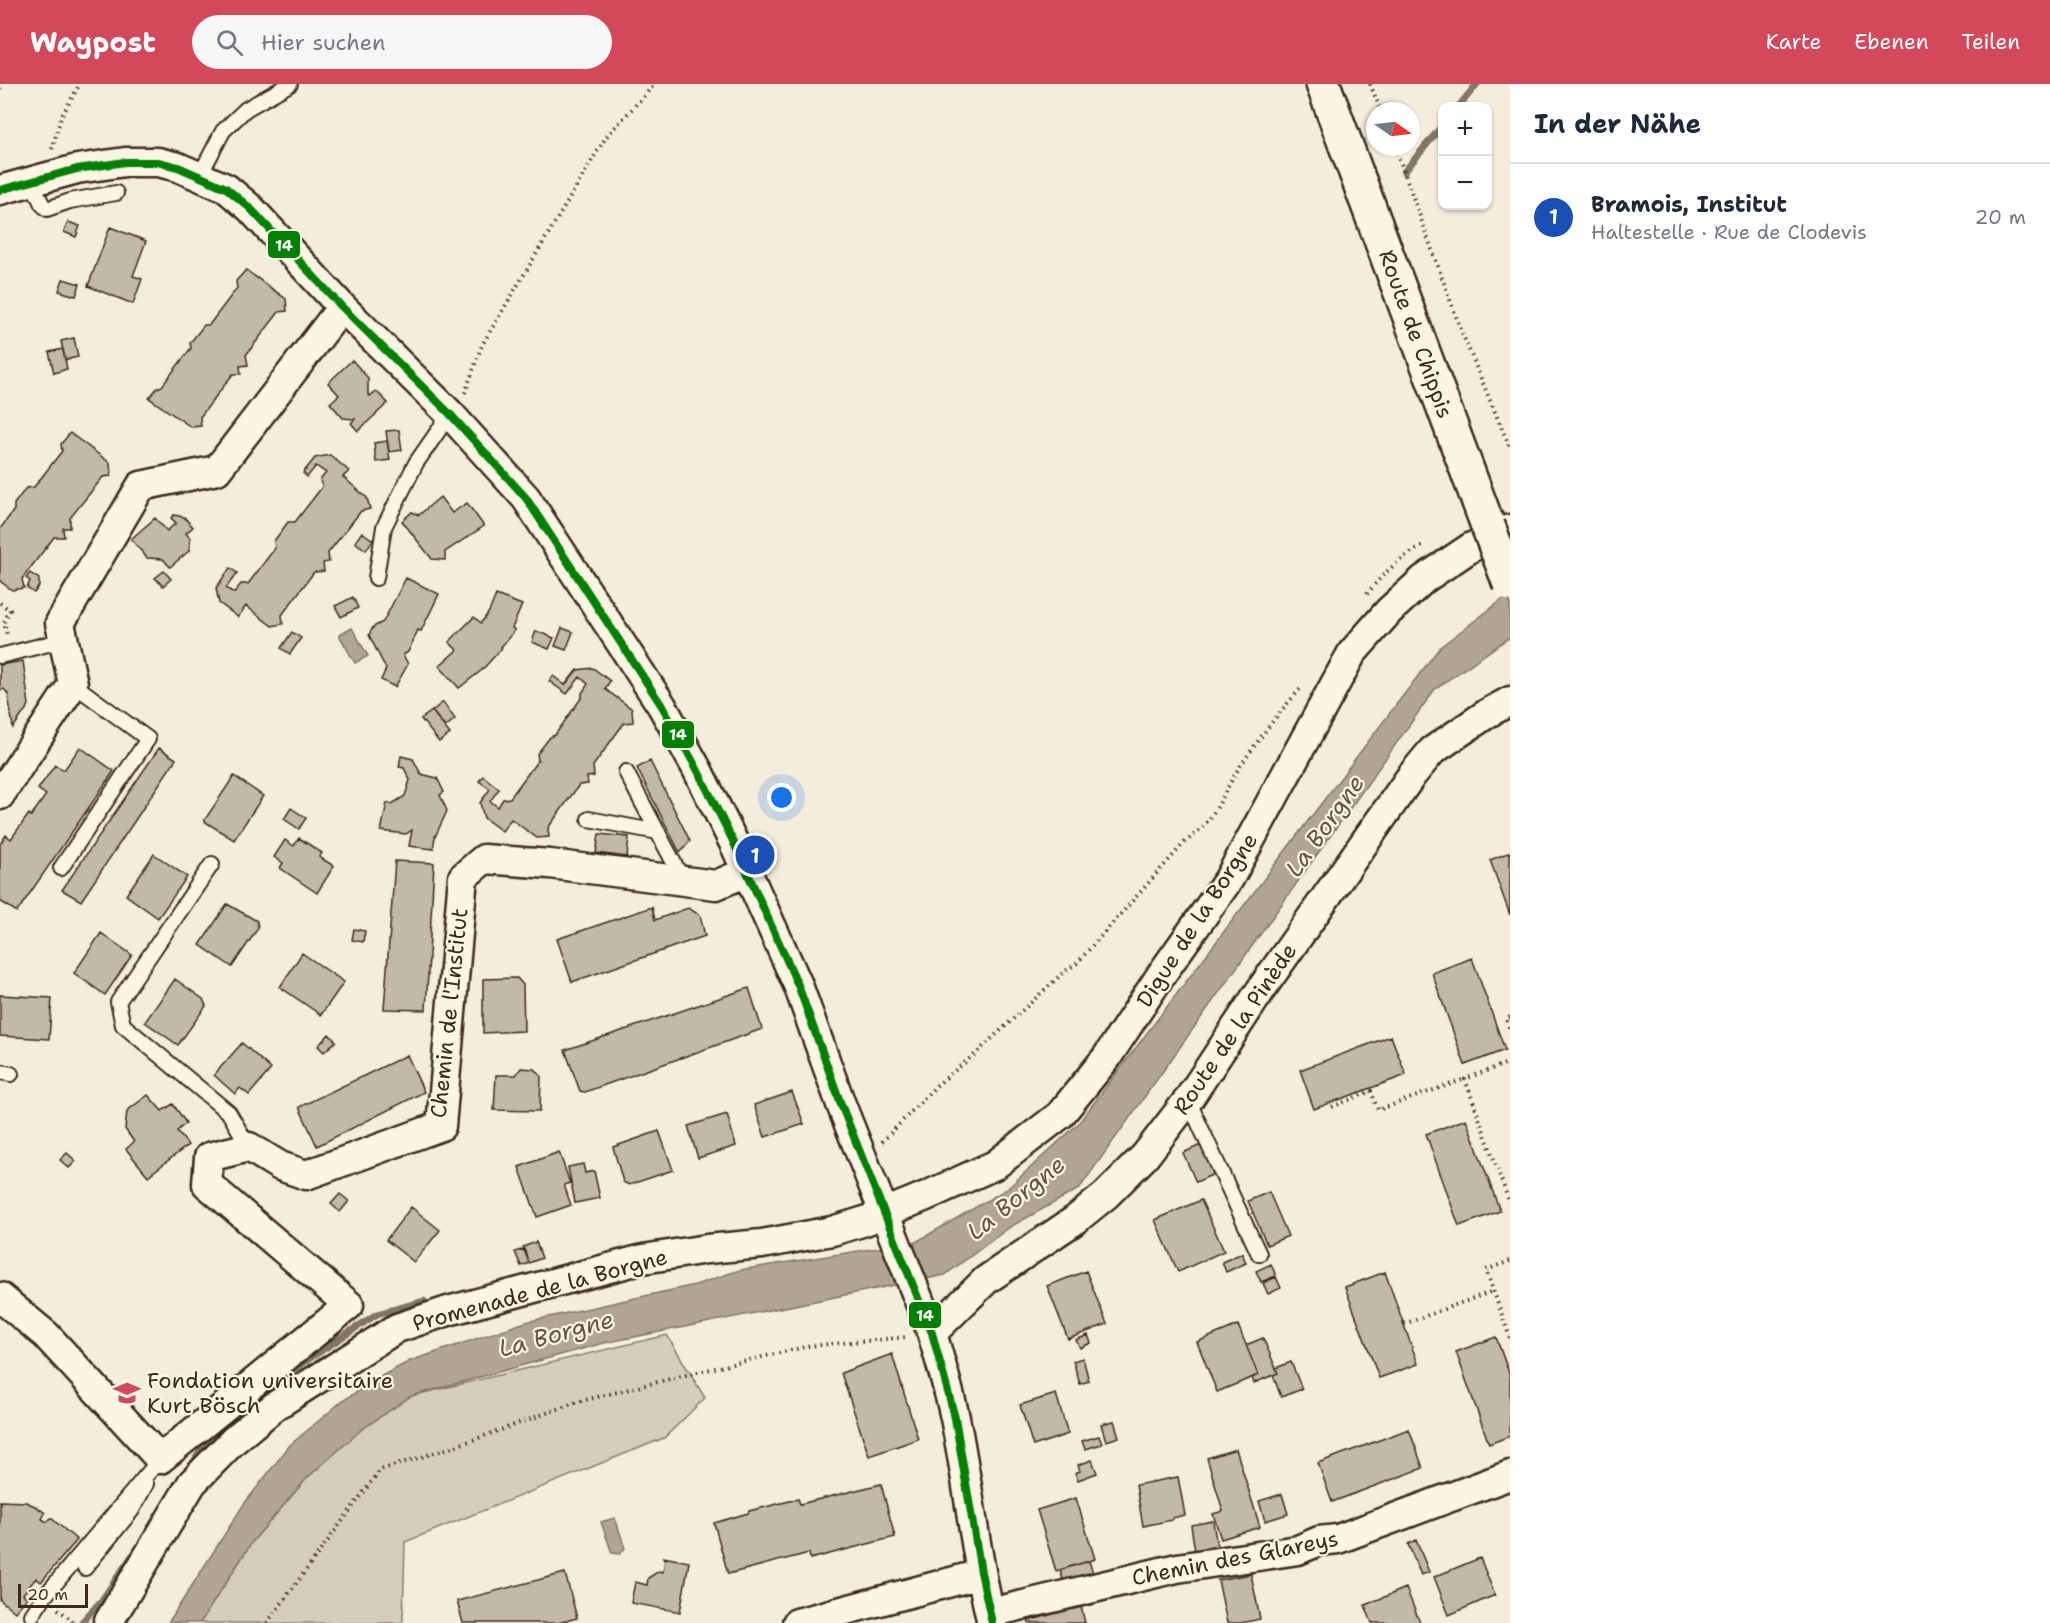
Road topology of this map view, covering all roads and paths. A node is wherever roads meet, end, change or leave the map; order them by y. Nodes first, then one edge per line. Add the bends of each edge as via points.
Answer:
1 (2, 84) edge
2 (80, 84) edge
3 (290, 84) edge
4 (655, 84) edge
5 (1323, 84) edge
6 (1370, 84) edge
7 (0, 89) edge
8 (1377, 102) edge
9 (1398, 156) edge
10 (200, 175) junction
11 (43, 179) junction
12 (0, 190) edge
13 (116, 193) dead end
14 (342, 307) junction
15 (450, 414) junction
16 (1510, 448) edge
17 (1499, 528) edge
18 (1426, 544) dead end
19 (375, 578) dead end
20 (1510, 584) edge
21 (1364, 597) dead end
22 (0, 603) edge
23 (64, 640) junction
24 (6, 655) edge
25 (1306, 683) dead end
26 (73, 684) junction
27 (1510, 701) edge
28 (626, 772) dead end
29 (0, 795) edge
30 (589, 819) dead end
31 (658, 832) junction
32 (213, 864) dead end
33 (61, 868) dead end
34 (747, 872) junction
35 (684, 882) junction
36 (1510, 1017) edge
37 (1510, 1031) edge
38 (1510, 1062) edge
39 (1465, 1079) junction
40 (1188, 1100) junction
41 (1332, 1107) dead end
42 (249, 1147) junction
43 (863, 1162) junction
44 (1510, 1204) edge
45 (886, 1216) junction
46 (1259, 1254) dead end
47 (1510, 1261) edge
48 (1494, 1292) junction
49 (0, 1297) edge
50 (1404, 1324) dead end
51 (932, 1333) junction
52 (1510, 1338) edge
53 (160, 1459) junction
54 (1510, 1475) edge
55 (85, 1568) dead end
56 (981, 1574) junction
57 (32, 1615) dead end
58 (991, 1618) edge
59 (108, 1623) edge
60 (267, 1623) edge
61 (796, 1623) edge

1 - 7 path
2 - 11 path via 61,117
3 - 10 lane via 246,109 223,130
4 - 15 path via 606,137 482,345 464,396
5 - 17 street, Route de Chippis
6 - 8 path
9 - 16 path via 1462,333
10 - 11 street via 158,162 125,162
10 - 14 street via 226,188 250,208
11 - 12 street
11 - 13 lane via 42,204 47,209
14 - 15 street
14 - 23 street via 217,470 141,486 60,623
15 - 19 lane via 416,463 384,526
15 - 34 street via 526,498 637,666 697,769
17 - 20 street, Route de Chippis, bridge
17 - 45 street, Digue de la Borgne via 1424,579 1352,653 1229,879 1107,1057 1060,1115 995,1165
18 - 21 path via 1384,572
22 - 24 path via 10,610 4,622
23 - 24 lane
23 - 26 street
25 - 43 path via 1238,769 1202,830 1185,842 1077,963 937,1085
26 - 29 street
26 - 33 lane via 148,739
27 - 40 street, Route de la Pinède via 1432,751 1412,775
28 - 31 lane
30 - 31 lane
31 - 35 lane
32 - 42 lane via 117,1002 123,1025 229,1113
34 - 35 street, Chemin de l'Institut via 716,885
34 - 43 street via 798,985
35 - 42 street, Chemin de l'Institut via 484,859 463,877 441,1126 306,1175 280,1167
36 - 37 path via 1506,1019
38 - 39 path
39 - 41 path via 1378,1110 1371,1092
39 - 44 path
40 - 46 lane
40 - 51 street, Route de la Pinède via 1145,1156 1106,1196 986,1280
42 - 53 street via 209,1157 207,1184 349,1305
43 - 45 street
45 - 51 street
45 - 59 street, Promenade de la Borgne via 762,1244 706,1248 643,1259 397,1328 275,1406 234,1440 192,1483
47 - 48 path via 1486,1269
48 - 50 path
48 - 52 path
49 - 53 street via 46,1335
51 - 56 street via 955,1416
51 - 60 path via 809,1346 687,1374 577,1402 380,1470
53 - 55 lane via 132,1510
53 - 57 lane
54 - 58 street, Chemin des Glareys via 1338,1539 1319,1541 1298,1550 1177,1568
56 - 58 street
56 - 61 street

